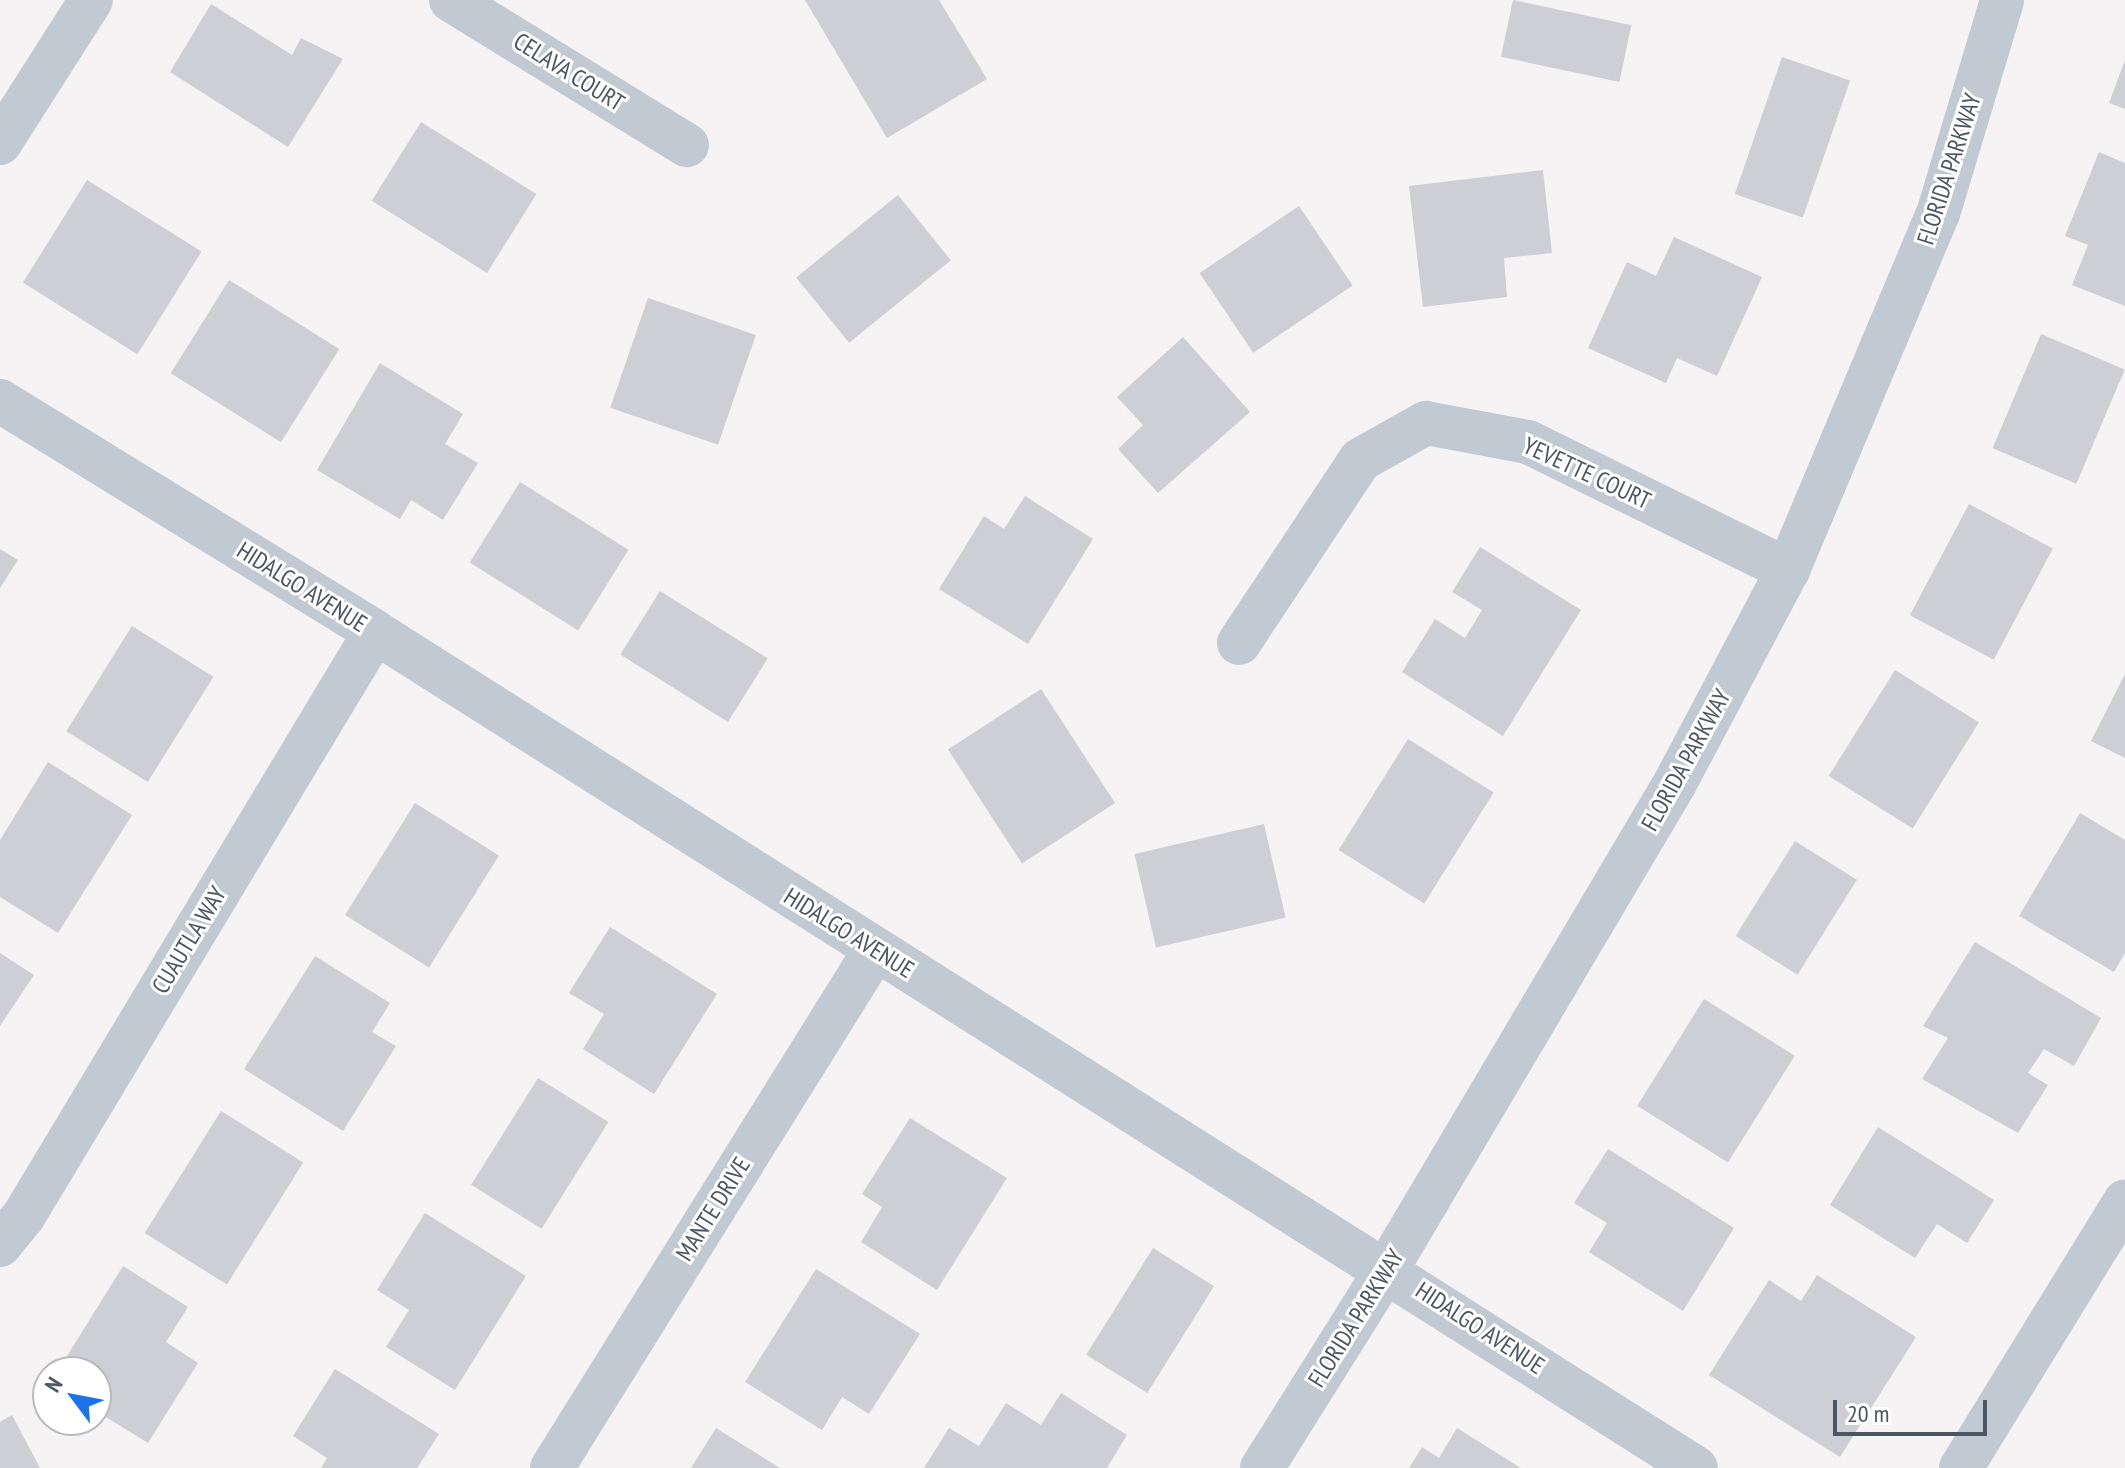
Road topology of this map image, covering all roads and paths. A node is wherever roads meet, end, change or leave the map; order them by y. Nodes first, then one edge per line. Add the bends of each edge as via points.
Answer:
1 (91, 0) edge
2 (451, 0) edge
3 (2002, 0) edge
4 (0, 143) edge
5 (687, 145) dead end
6 (0, 401) edge
7 (1788, 570) junction
8 (375, 632) junction
9 (1239, 643) dead end
10 (875, 950) junction
11 (2125, 1201) edge
12 (0, 1245) edge
13 (1387, 1269) junction
14 (552, 1468) edge
15 (1262, 1468) edge
16 (1696, 1468) edge
17 (1961, 1468) edge

1 - 4 street
2 - 5 street, CELAVA COURT
3 - 7 street, FLORIDA PARKWAY via 1938,214
6 - 8 street, HIDALGO AVENUE
7 - 9 street, YEVETTE COURT via 1528,442 1426,423 1360,460
7 - 13 street, FLORIDA PARKWAY via 1675,783
8 - 10 street, HIDALGO AVENUE
8 - 12 street, CUAUTLA WAY via 23,1217
10 - 13 street, HIDALGO AVENUE
10 - 14 street, MANTE DRIVE
11 - 17 street
13 - 15 street, FLORIDA PARKWAY
13 - 16 street, HIDALGO AVENUE

